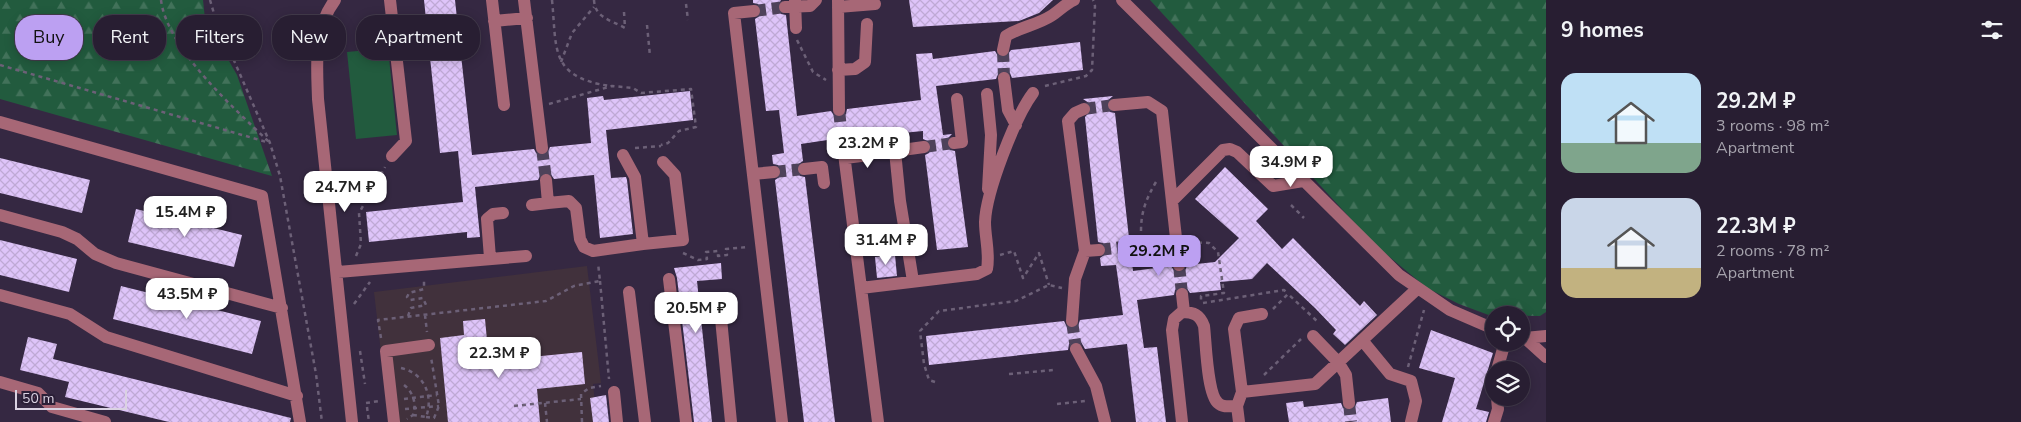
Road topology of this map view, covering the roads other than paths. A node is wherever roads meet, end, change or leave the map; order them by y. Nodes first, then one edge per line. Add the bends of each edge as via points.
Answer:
1 (335, 0) edge
2 (390, 0) edge
3 (492, 0) edge
4 (524, 0) edge
5 (816, 0) edge
6 (1074, 0) edge
7 (1122, 0) edge
8 (792, 4) edge
9 (838, 4) edge
10 (875, 4) dead end
11 (754, 11) tunnel mouth
12 (527, 18) junction
13 (494, 21) junction
14 (867, 24) dead end
15 (797, 35) road end
16 (1003, 50) tunnel mouth
17 (838, 76) junction
18 (1004, 78) tunnel mouth
19 (1033, 93) road end
20 (987, 94) dead end
21 (957, 99) dead end
22 (504, 105) dead end
23 (1114, 106) tunnel mouth
24 (1084, 109) tunnel mouth
25 (839, 110) tunnel mouth
26 (0, 122) edge
27 (1016, 125) junction
28 (842, 138) tunnel mouth
29 (954, 143) dead end
30 (924, 147) tunnel mouth
31 (542, 148) tunnel mouth
32 (623, 155) dead end
33 (869, 155) dead end
34 (392, 156) road end
35 (845, 158) junction
36 (663, 162) dead end
37 (804, 169) tunnel mouth
38 (774, 172) tunnel mouth
39 (753, 174) junction
40 (546, 180) tunnel mouth
41 (1303, 181) junction
42 (824, 183) dead end
43 (988, 196) junction
44 (1173, 200) junction
45 (548, 203) junction
46 (532, 204) dead end
47 (503, 213) dead end
48 (0, 215) edge
49 (1176, 243) junction
50 (642, 244) junction
51 (1136, 246) tunnel mouth
52 (1099, 250) tunnel mouth
53 (1085, 251) junction
54 (526, 256) dead end
55 (490, 258) junction
56 (1179, 265) tunnel mouth
57 (338, 272) junction
58 (670, 279) dead end
59 (913, 282) junction
60 (861, 288) junction
61 (1418, 288) junction
62 (629, 292) dead end
63 (0, 294) edge
64 (1182, 294) tunnel mouth
65 (719, 298) dead end
66 (282, 308) junction
67 (1184, 312) junction
68 (1262, 314) road end
69 (1072, 320) tunnel mouth
70 (1485, 325) edge
71 (1309, 334) road end
72 (1546, 336) edge
73 (1530, 337) edge
74 (1362, 340) junction
75 (1530, 343) edge
76 (429, 346) road end
77 (1076, 350) tunnel mouth
78 (1546, 357) edge
79 (1338, 362) junction
80 (0, 382) edge
81 (614, 392) dead end
82 (1242, 392) junction
83 (297, 396) junction
84 (1349, 402) tunnel mouth
85 (1237, 406) junction
86 (1498, 406) edge
87 (105, 422) edge
88 (300, 422) edge
89 (352, 422) edge
90 (394, 422) edge
91 (616, 422) edge
92 (645, 422) edge
93 (686, 422) edge
94 (731, 422) edge
95 (782, 422) edge
96 (878, 422) edge
97 (1105, 422) edge
98 (1182, 422) edge
99 (1239, 422) edge
100 (1411, 422) edge
101 (1494, 422) edge

1 - 57 street via 326,12 316,48 318,99
2 - 34 street via 406,141
3 - 13 street
4 - 12 street
5 - 8 street via 810,6
6 - 16 street via 1050,17 1006,36
7 - 41 street
8 - 15 street
9 - 10 street
9 - 17 street
11 - 39 street via 734,13
12 - 13 street
12 - 31 street
13 - 22 street
14 - 17 street via 865,62
17 - 25 street
18 - 27 street via 1008,110
19 - 27 street
20 - 43 street via 991,135
21 - 29 street via 962,142
23 - 44 street via 1148,102 1162,111
24 - 53 street via 1068,121
26 - 66 street via 262,196
27 - 43 street
28 - 35 street
30 - 59 street via 895,151
32 - 50 street via 635,177
33 - 35 street
35 - 60 street
36 - 50 street via 675,175 683,240
37 - 42 street via 822,167
38 - 39 street
39 - 95 street
40 - 45 street
41 - 44 street via 1273,186 1237,152 1223,150
41 - 61 street via 1399,275
43 - 59 street via 985,223 987,269 977,274
44 - 49 street
45 - 46 street
45 - 50 street via 569,201 576,208 584,246 596,250
47 - 55 street via 493,214 487,219
48 - 66 street via 62,232 116,264
49 - 51 street
49 - 56 street
52 - 53 street
53 - 69 street via 1075,278
54 - 55 street
55 - 57 street
57 - 89 street
58 - 93 street
59 - 60 street
60 - 96 street
61 - 70 street via 1450,310
61 - 74 street
62 - 92 street
63 - 83 street via 70,314 106,337
64 - 67 street
65 - 94 street
66 - 83 street
67 - 85 street via 1193,312 1201,318 1204,326 1211,391 1216,402
67 - 98 street via 1174,319 1172,330
68 - 82 street via 1239,318 1234,329
71 - 79 street
72 - 73 street
74 - 79 street
74 - 100 street via 1390,374 1411,381 1416,401
75 - 78 street
76 - 90 street via 386,351
77 - 97 street via 1096,386
79 - 82 street via 1315,384
79 - 84 street via 1346,375
80 - 87 street via 38,393 52,407
81 - 91 street
82 - 85 street
83 - 88 street
85 - 99 street
86 - 101 street

